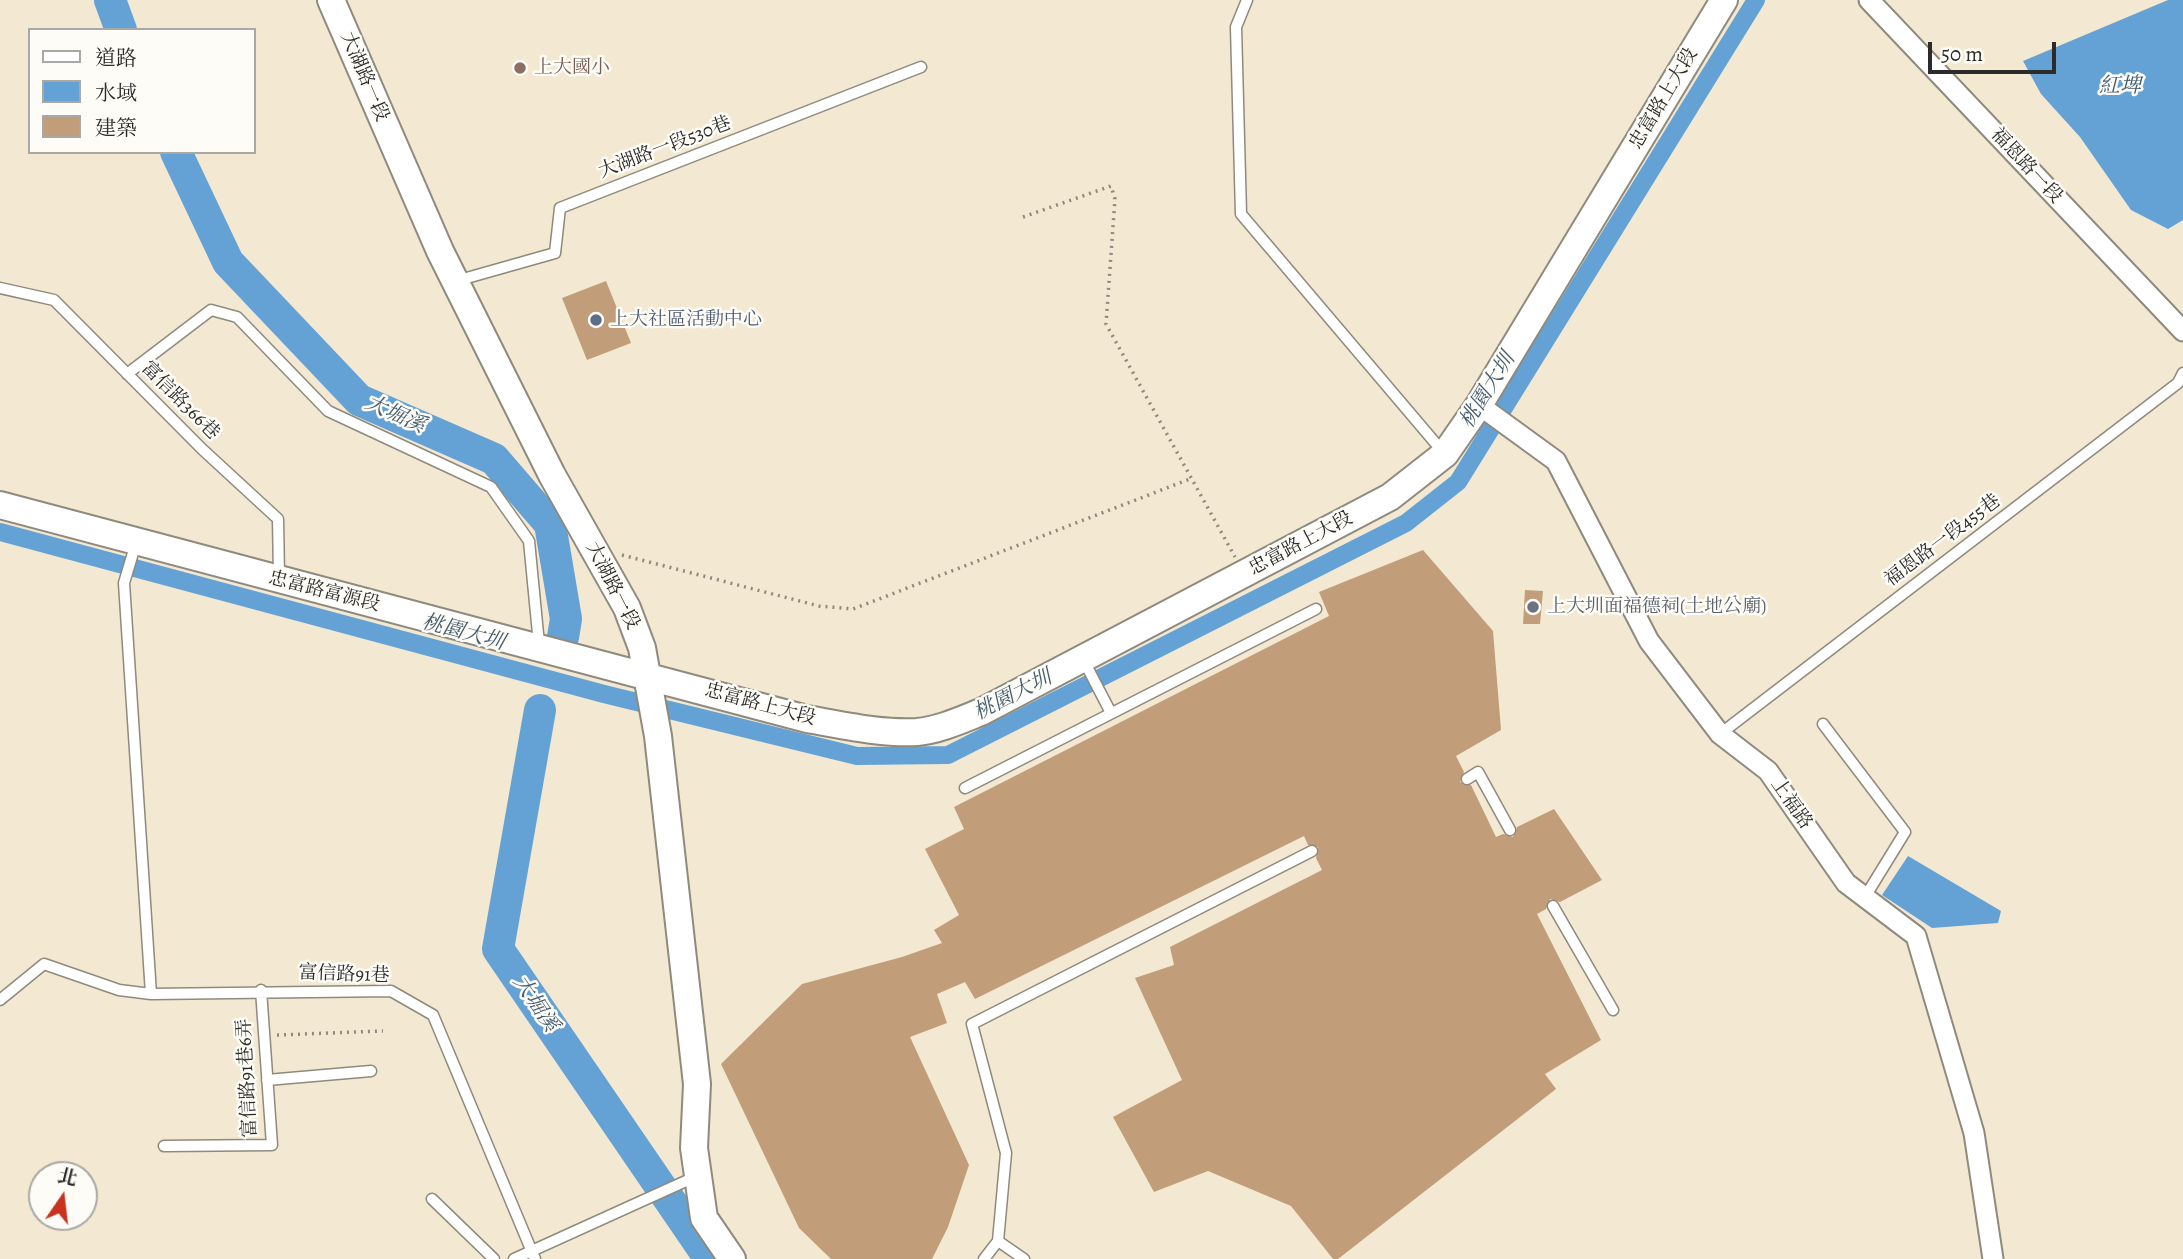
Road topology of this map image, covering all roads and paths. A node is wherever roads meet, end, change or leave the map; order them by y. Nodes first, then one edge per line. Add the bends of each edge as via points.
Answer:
1 (331, 0) edge
2 (1247, 0) edge
3 (1724, 0) edge
4 (1869, 0) edge
5 (921, 67) dead end
6 (1023, 217) dead end
7 (455, 281) junction
8 (0, 288) edge
9 (2183, 331) edge
10 (2183, 373) edge
11 (127, 374) junction
12 (1484, 408) junction
13 (1445, 454) junction
14 (1190, 479) junction
15 (0, 505) edge
16 (593, 547) junction
17 (134, 549) junction
18 (1245, 573) junction
19 (279, 581) junction
20 (1316, 609) dead end
21 (540, 647) junction
22 (1084, 661) junction
23 (650, 687) junction
24 (1111, 713) junction
25 (1823, 724) dead end
26 (1720, 734) junction
27 (1467, 779) dead end
28 (965, 788) dead end
29 (1510, 830) dead end
30 (1312, 851) dead end
31 (1865, 897) junction
32 (1553, 906) dead end
33 (261, 990) junction
34 (151, 994) junction
35 (0, 1000) edge
36 (1613, 1010) dead end
37 (383, 1031) dead end
38 (264, 1035) junction
39 (371, 1070) dead end
40 (267, 1080) junction
41 (164, 1146) dead end
42 (698, 1176) junction
43 (432, 1199) dead end
44 (998, 1241) junction
45 (533, 1254) edge
46 (494, 1259) edge
47 (514, 1259) edge
48 (732, 1259) edge
49 (984, 1259) edge
50 (1024, 1259) edge
51 (1993, 1259) edge

1 - 7 street, 大湖路一段
2 - 13 lane via 1236,27 1241,214
3 - 12 street, 忠富路上大段
4 - 9 street, 福恩路一段
5 - 7 lane, 大湖路一段530巷 via 560,208 555,253
6 - 14 path via 1111,186 1115,200 1106,324
7 - 16 street, 大湖路一段
8 - 11 lane, 富信路366巷 via 54,300
10 - 26 lane, 福恩路一段455巷 via 2178,383
11 - 19 lane, 富信路366巷 via 278,519
11 - 21 lane via 211,310 237,317 328,411 491,487 529,541
12 - 13 street, 忠富路上大段
12 - 26 street, 上福路 via 1556,461 1649,641
13 - 18 street, 忠富路上大段 via 1390,497
14 - 16 path via 853,609 819,606
14 - 18 path
15 - 17 street, 忠富路富源段
16 - 23 street, 大湖路一段 via 627,608
17 - 19 street, 忠富路富源段
17 - 34 lane via 124,583
18 - 22 street, 忠富路上大段
19 - 21 street, 忠富路富源段
20 - 24 lane
21 - 23 street, 忠富路富源段
22 - 23 street, 忠富路上大段 via 981,712 918,732 864,729
22 - 24 lane
23 - 42 street, 大湖路一段 via 697,1084 694,1148
24 - 28 lane
25 - 31 lane via 1905,832
26 - 31 street, 上福路 via 1768,771 1846,883
27 - 29 lane via 1478,772
30 - 44 lane via 972,1024 1006,1153
31 - 51 street, 上福路 via 1916,936 1974,1133
32 - 36 lane
33 - 34 lane, 富信路91巷
33 - 38 lane, 富信路91巷6弄
33 - 45 lane, 富信路91巷 via 391,991 433,1015
34 - 35 lane, 富信路91巷 via 119,990 44,964
37 - 38 path
38 - 40 lane, 富信路91巷6弄
39 - 40 lane
40 - 41 lane, 富信路91巷6弄 via 272,1145
42 - 45 lane
42 - 48 street, 大湖路一段 via 704,1218
43 - 46 lane
44 - 49 lane
44 - 50 lane
45 - 47 lane

